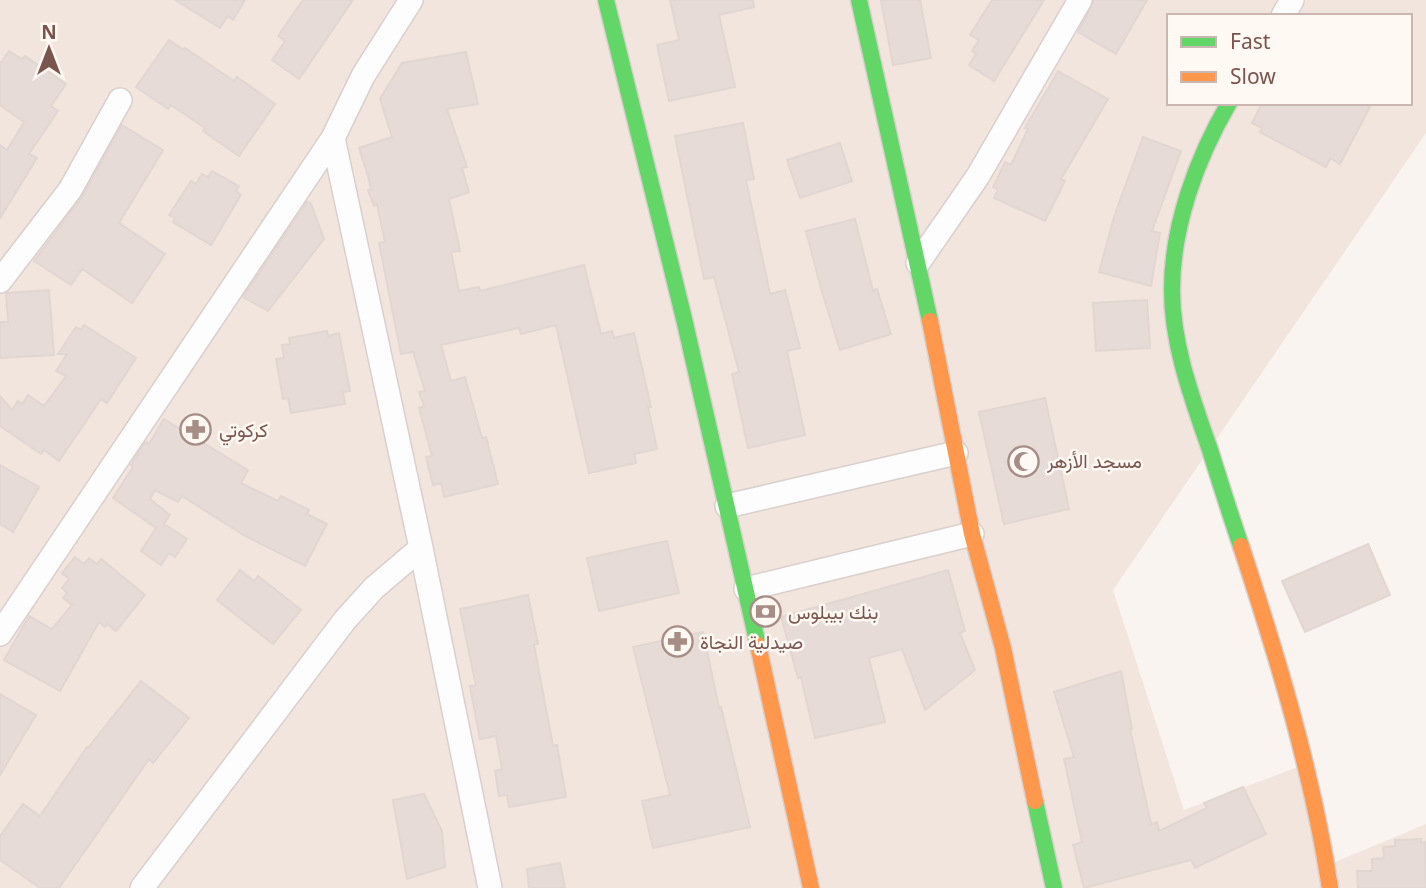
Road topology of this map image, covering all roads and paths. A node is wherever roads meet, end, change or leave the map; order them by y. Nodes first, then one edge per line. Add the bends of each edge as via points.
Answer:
1 (411, 0) edge
2 (606, 0) edge
3 (859, 0) edge
4 (1080, 0) edge
5 (120, 100) dead end
6 (1228, 105) edge
7 (333, 138) junction
8 (918, 262) junction
9 (0, 281) edge
10 (956, 453) junction
11 (727, 506) junction
12 (972, 534) junction
13 (421, 548) junction
14 (746, 589) junction
15 (0, 634) edge
16 (142, 888) edge
17 (490, 888) edge
18 (811, 888) edge
19 (1054, 888) edge
20 (1330, 888) edge

1 - 7 street via 363,76
2 - 11 street
3 - 8 street
4 - 8 street via 978,176
5 - 9 street via 70,190
6 - 20 street via 1188,196 1175,257 1175,328 1191,393 1298,728 1314,790
7 - 13 street
7 - 15 street
8 - 10 street
10 - 11 street
10 - 12 street
11 - 14 street
12 - 14 street
12 - 19 street via 1003,648
13 - 16 street via 345,620
13 - 17 street
14 - 18 street

